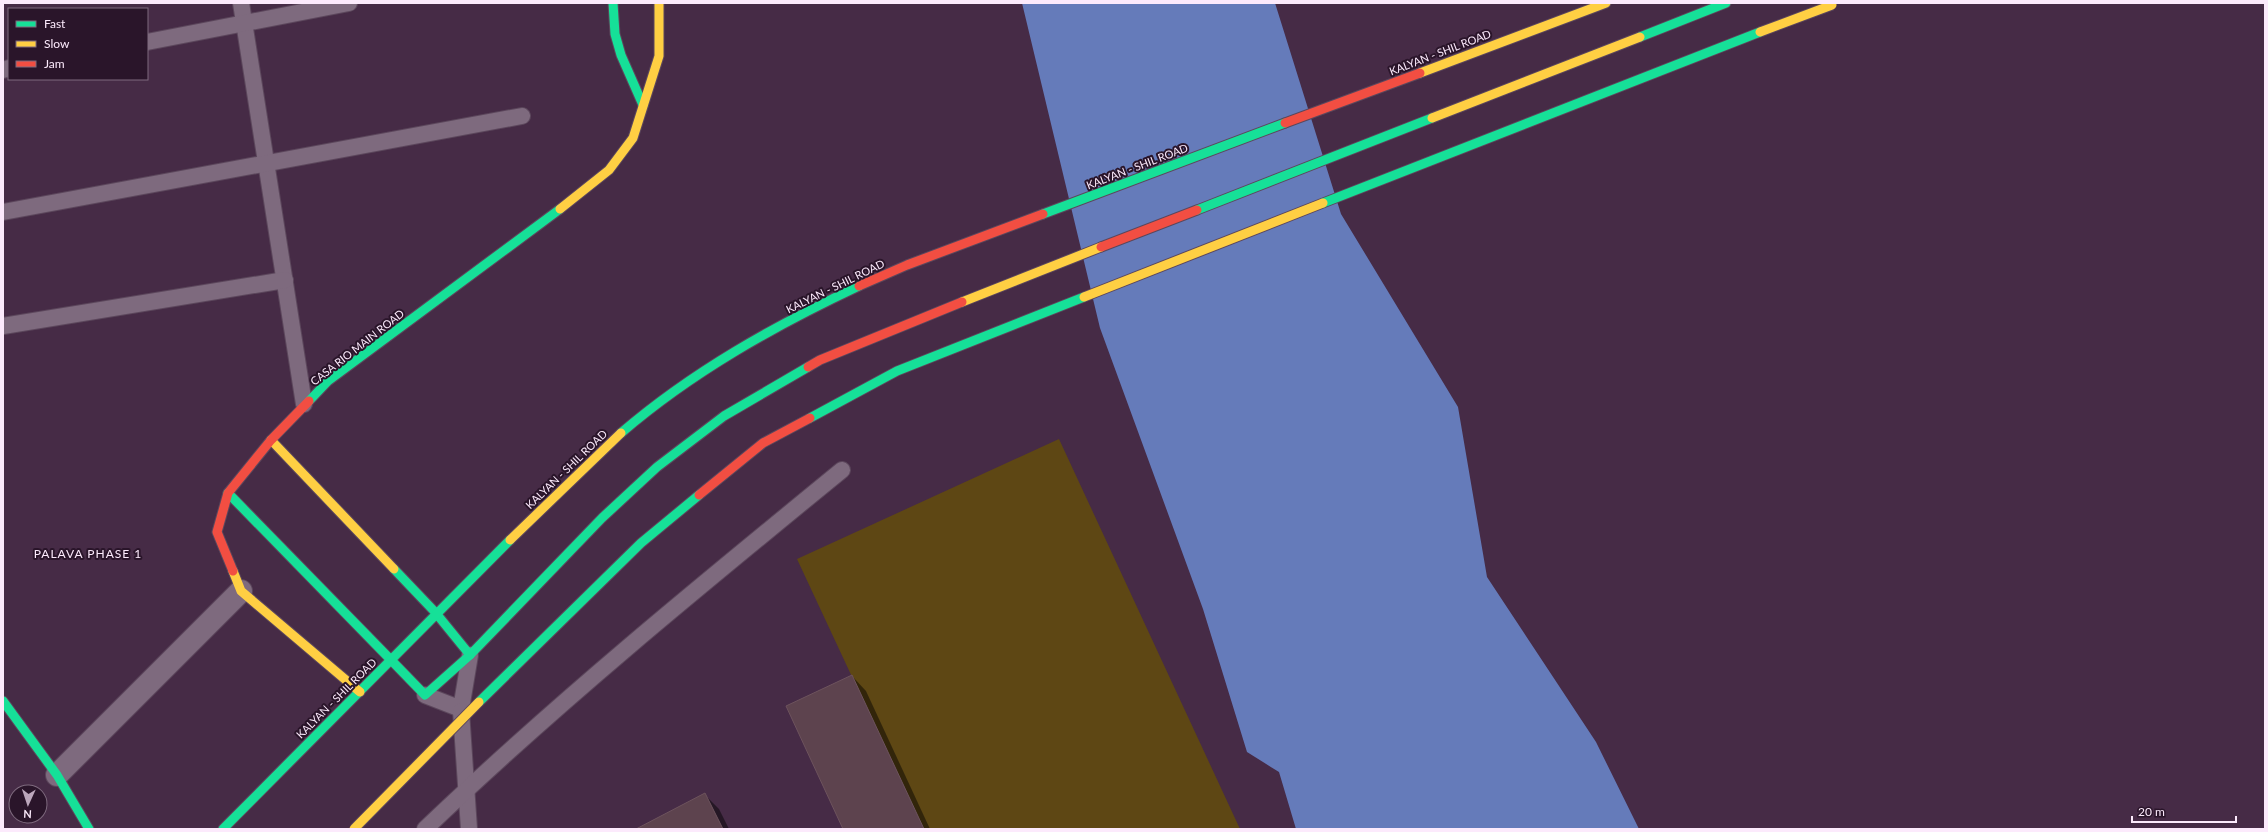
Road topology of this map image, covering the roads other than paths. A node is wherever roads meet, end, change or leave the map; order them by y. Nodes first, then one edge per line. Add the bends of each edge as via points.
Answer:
1 (241, 3) edge
2 (349, 3) edge
3 (613, 3) edge
4 (659, 3) edge
5 (1606, 3) edge
6 (1726, 3) edge
7 (1834, 4) edge
8 (245, 23) junction
9 (148, 42) edge
10 (643, 104) junction
11 (522, 116) dead end
12 (266, 163) junction
13 (3, 212) edge
14 (285, 280) junction
15 (3, 326) edge
16 (304, 404) junction
17 (271, 440) junction
18 (842, 470) dead end
19 (228, 493) junction
20 (241, 591) junction
21 (435, 612) junction
22 (470, 655) junction
23 (391, 660) junction
24 (360, 692) junction
25 (425, 695) junction
26 (3, 701) edge
27 (461, 709) junction
28 (57, 775) junction
29 (467, 789) junction
30 (89, 829) edge
31 (223, 829) edge
32 (354, 829) edge
33 (425, 829) edge
34 (469, 829) edge

1 - 8 lane
2 - 8 lane
3 - 10 main road via 615,34 621,56
4 - 10 main road, CASA RIO MAIN ROAD via 659,56
5 - 21 main road, KALYAN - SHIL ROAD via 907,265 801,314 696,374 625,429
6 - 22 main road via 931,314 820,360 724,416 657,466
7 - 32 main road, bridge via 897,371 763,443 641,543 466,714
8 - 9 lane
8 - 12 lane
10 - 16 main road, CASA RIO MAIN ROAD via 633,138 609,170 328,381
11 - 12 lane
12 - 13 lane
12 - 14 lane
14 - 15 lane
14 - 16 lane
16 - 17 main road, CASA RIO MAIN ROAD
17 - 19 main road, CASA RIO MAIN ROAD
17 - 21 main road
18 - 29 lane via 679,604
19 - 20 main road, CASA RIO MAIN ROAD via 217,532
19 - 23 main road
20 - 24 main road, CASA RIO MAIN ROAD
20 - 28 street
21 - 22 main road
21 - 23 main road, KALYAN - SHIL ROAD
22 - 25 main road
22 - 27 lane
23 - 24 main road, KALYAN - SHIL ROAD
23 - 25 main road
24 - 31 main road, KALYAN - SHIL ROAD
25 - 27 lane
26 - 28 main road
27 - 29 lane
28 - 30 main road
29 - 33 lane
29 - 34 lane

